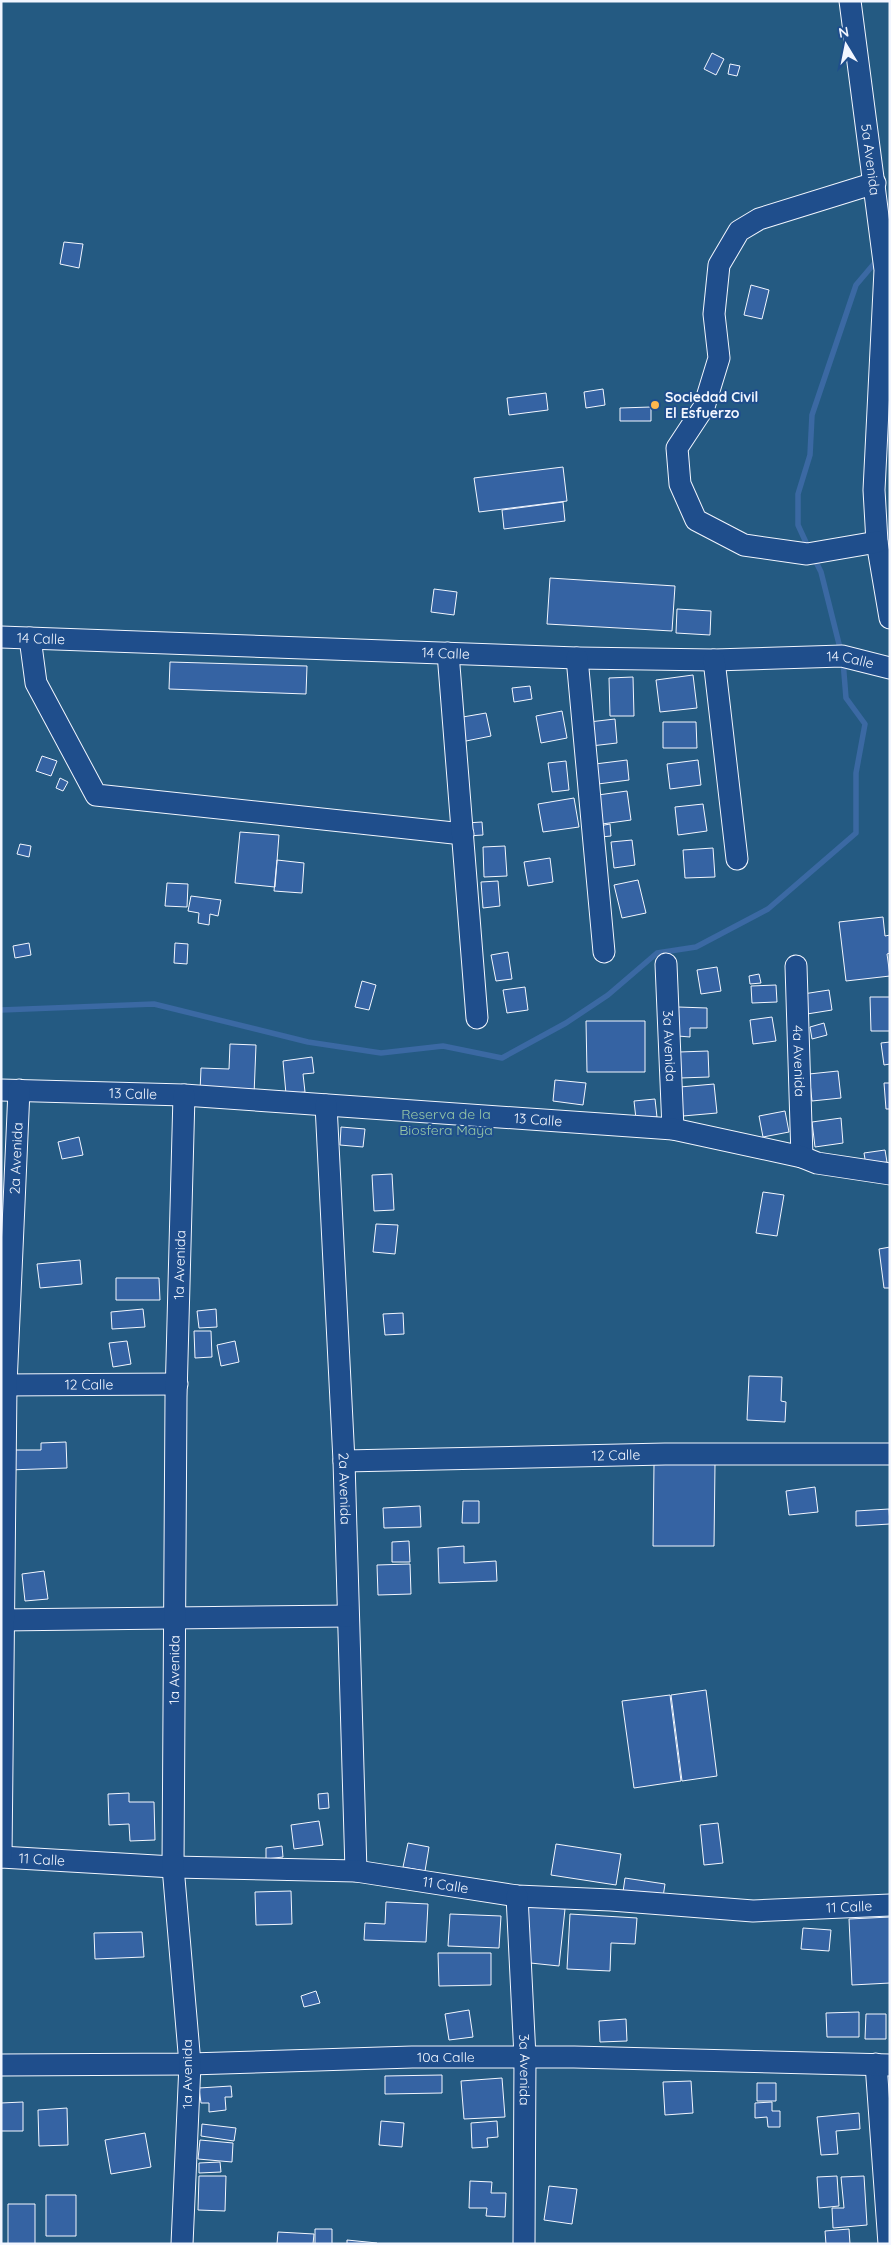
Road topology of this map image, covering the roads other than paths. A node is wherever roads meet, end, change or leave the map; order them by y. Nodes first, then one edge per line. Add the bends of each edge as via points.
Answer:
1 (850, 1) edge
2 (875, 183) junction
3 (882, 489) edge
4 (877, 542) junction
5 (890, 618) edge
6 (1, 637) edge
7 (30, 638) junction
8 (448, 653) junction
9 (577, 658) junction
10 (714, 660) junction
11 (890, 668) edge
12 (463, 834) junction
13 (737, 859) dead end
14 (604, 952) dead end
15 (666, 964) dead end
16 (796, 966) dead end
17 (477, 1018) dead end
18 (10, 1090) edge
19 (184, 1095) junction
20 (326, 1105) junction
21 (673, 1129) junction
22 (802, 1157) junction
23 (890, 1174) edge
24 (177, 1384) junction
25 (4, 1385) edge
26 (890, 1454) edge
27 (344, 1461) junction
28 (348, 1616) junction
29 (175, 1618) junction
30 (2, 1620) edge
31 (1, 1857) edge
32 (173, 1867) junction
33 (356, 1871) junction
34 (517, 1896) junction
35 (890, 1905) edge
36 (525, 2057) junction
37 (190, 2064) junction
38 (1, 2065) edge
39 (883, 2065) edge
40 (182, 2244) edge
41 (524, 2244) edge
42 (888, 2244) edge

1 - 2 street, 5a Avenida
2 - 3 street, 5a Avenida via 885,270
2 - 4 street via 759,219 739,231 719,265 714,314 719,358 704,407 678,448 680,484 696,520 744,545 807,554
3 - 4 street, 5a Avenida
4 - 5 street, 5a Avenida
6 - 7 street, 14 Calle
7 - 8 street, 14 Calle
7 - 12 street via 36,683 96,795
8 - 9 street, 14 Calle
8 - 12 street
9 - 10 street, 14 Calle
9 - 14 street
10 - 11 street, 14 Calle via 842,656
10 - 13 street
12 - 17 street
15 - 21 street, 3a Avenida
16 - 22 street, 4a Avenida
18 - 19 street, 13 Calle
18 - 25 street, 2a Avenida
19 - 20 street, 13 Calle
19 - 24 street, 1a Avenida
20 - 21 street, 13 Calle
20 - 27 street, 2a Avenida
21 - 22 street, 13 Calle
22 - 23 street, 13 Calle via 817,1163
24 - 25 street, 12 Calle
24 - 29 street, 1a Avenida
25 - 30 street, 2a Avenida
26 - 27 street, 12 Calle via 665,1454
27 - 28 street, 2a Avenida
28 - 29 street
28 - 33 street, 2a Avenida
29 - 30 street
29 - 32 street, 1a Avenida
30 - 31 street, 2a Avenida
31 - 32 street, 11 Calle
32 - 33 street, 11 Calle
32 - 37 street, 1a Avenida
33 - 34 street, 11 Calle
34 - 35 street, 11 Calle via 753,1911
34 - 36 street, 3a Avenida
36 - 37 street, 10a Calle
36 - 39 street, 10a Calle
36 - 41 street, 3a Avenida
37 - 38 street, 10a Calle
37 - 40 street, 1a Avenida
39 - 42 street

